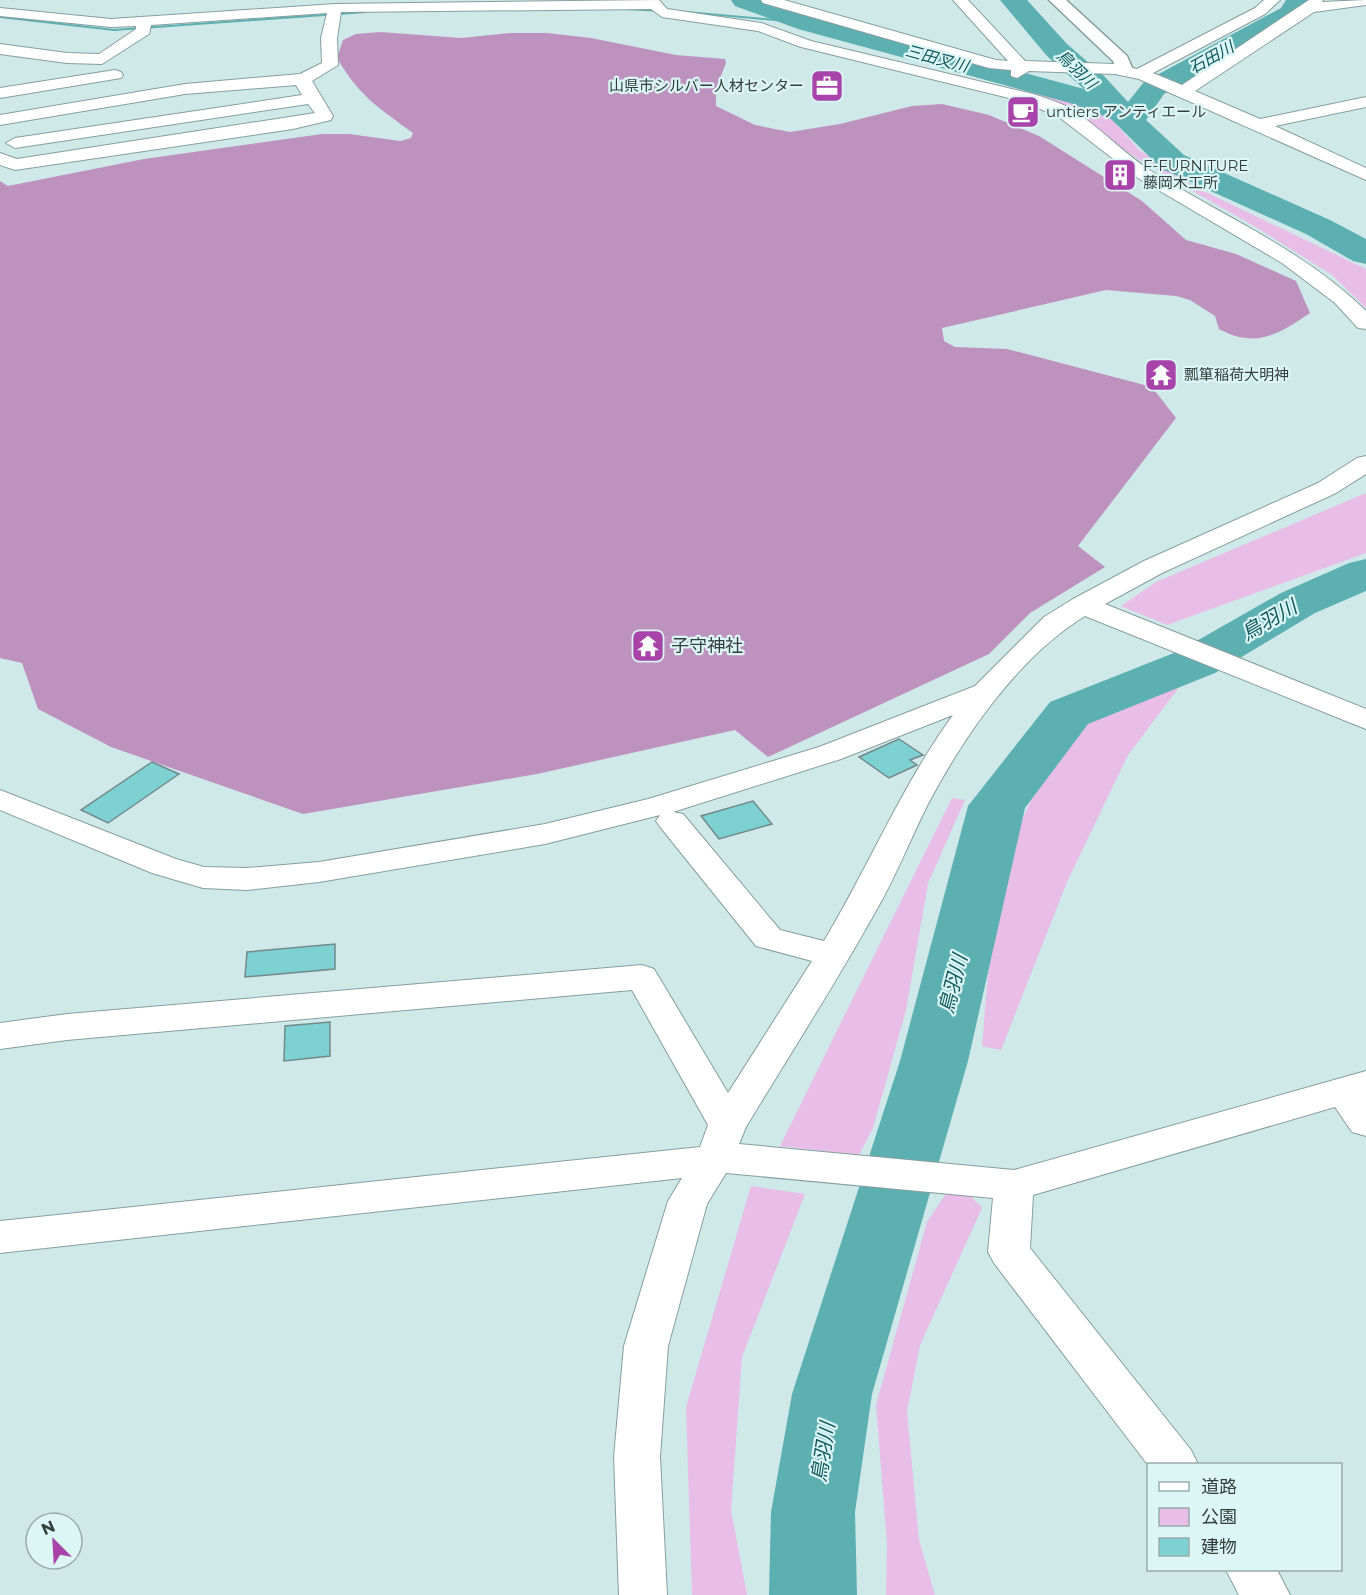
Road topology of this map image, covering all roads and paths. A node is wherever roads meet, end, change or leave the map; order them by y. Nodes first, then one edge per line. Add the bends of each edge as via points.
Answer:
1 (768, 0) edge
2 (960, 0) edge
3 (1057, 0) edge
4 (1272, 0) edge
5 (1366, 1) edge
6 (434, 3) edge
7 (1313, 4) edge
8 (655, 6) edge
9 (335, 8) junction
10 (0, 12) edge
11 (143, 23) junction
12 (0, 34) edge
13 (0, 49) edge
14 (27, 53) junction
15 (67, 58) junction
16 (102, 59) junction
17 (11, 67) dead end
18 (1022, 69) junction
19 (1131, 72) junction
20 (115, 75) junction
21 (304, 79) junction
22 (985, 87) junction
23 (1180, 90) junction
24 (0, 93) edge
25 (140, 97) junction
26 (313, 98) junction
27 (1366, 102) edge
28 (0, 120) edge
29 (167, 120) junction
30 (1258, 123) junction
31 (189, 139) junction
32 (0, 145) edge
33 (0, 158) edge
34 (1366, 175) edge
35 (1366, 323) edge
36 (1366, 463) edge
37 (1087, 606) junction
38 (985, 692) junction
39 (1366, 720) edge
40 (0, 799) edge
41 (672, 821) dead end
42 (833, 956) junction
43 (0, 1036) edge
44 (1355, 1088) edge
45 (1366, 1122) edge
46 (724, 1148) junction
47 (994, 1183) junction
48 (0, 1237) edge
49 (1174, 1463) edge
50 (1251, 1571) edge
51 (643, 1595) edge
52 (1266, 1595) edge

1 - 18 street via 954,55
2 - 18 street
3 - 19 street
4 - 19 street via 1260,11
5 - 7 street
6 - 8 street
6 - 9 street
7 - 23 street
8 - 22 street via 760,27 806,44
9 - 11 street
9 - 21 street via 330,65
10 - 11 street
11 - 16 street via 144,31
12 - 14 street via 50,40
13 - 14 street
14 - 15 street
15 - 16 street
15 - 17 street
16 - 20 street
18 - 19 street
18 - 22 street
19 - 23 street
20 - 24 street
20 - 25 street
21 - 25 street via 185,89
21 - 26 street
22 - 35 street via 1027,97 1066,114 1144,174 1281,252 1321,280
23 - 30 street
25 - 28 street
25 - 29 street
26 - 29 street
26 - 31 street via 325,116
27 - 30 street
29 - 31 street
29 - 32 street
30 - 34 street
31 - 33 street via 15,165
36 - 37 street via 1327,488 1153,567
37 - 38 street via 1054,623
37 - 39 street
38 - 40 street via 830,753 658,806 544,834 319,872 247,879 202,877 164,866
38 - 42 street via 912,805
41 - 42 street via 768,938
42 - 46 street
43 - 46 street via 642,977
44 - 45 street
44 - 47 street
46 - 47 street
46 - 48 street
46 - 51 street via 688,1201 646,1346 637,1457
47 - 49 street via 1009,1252
50 - 52 street

